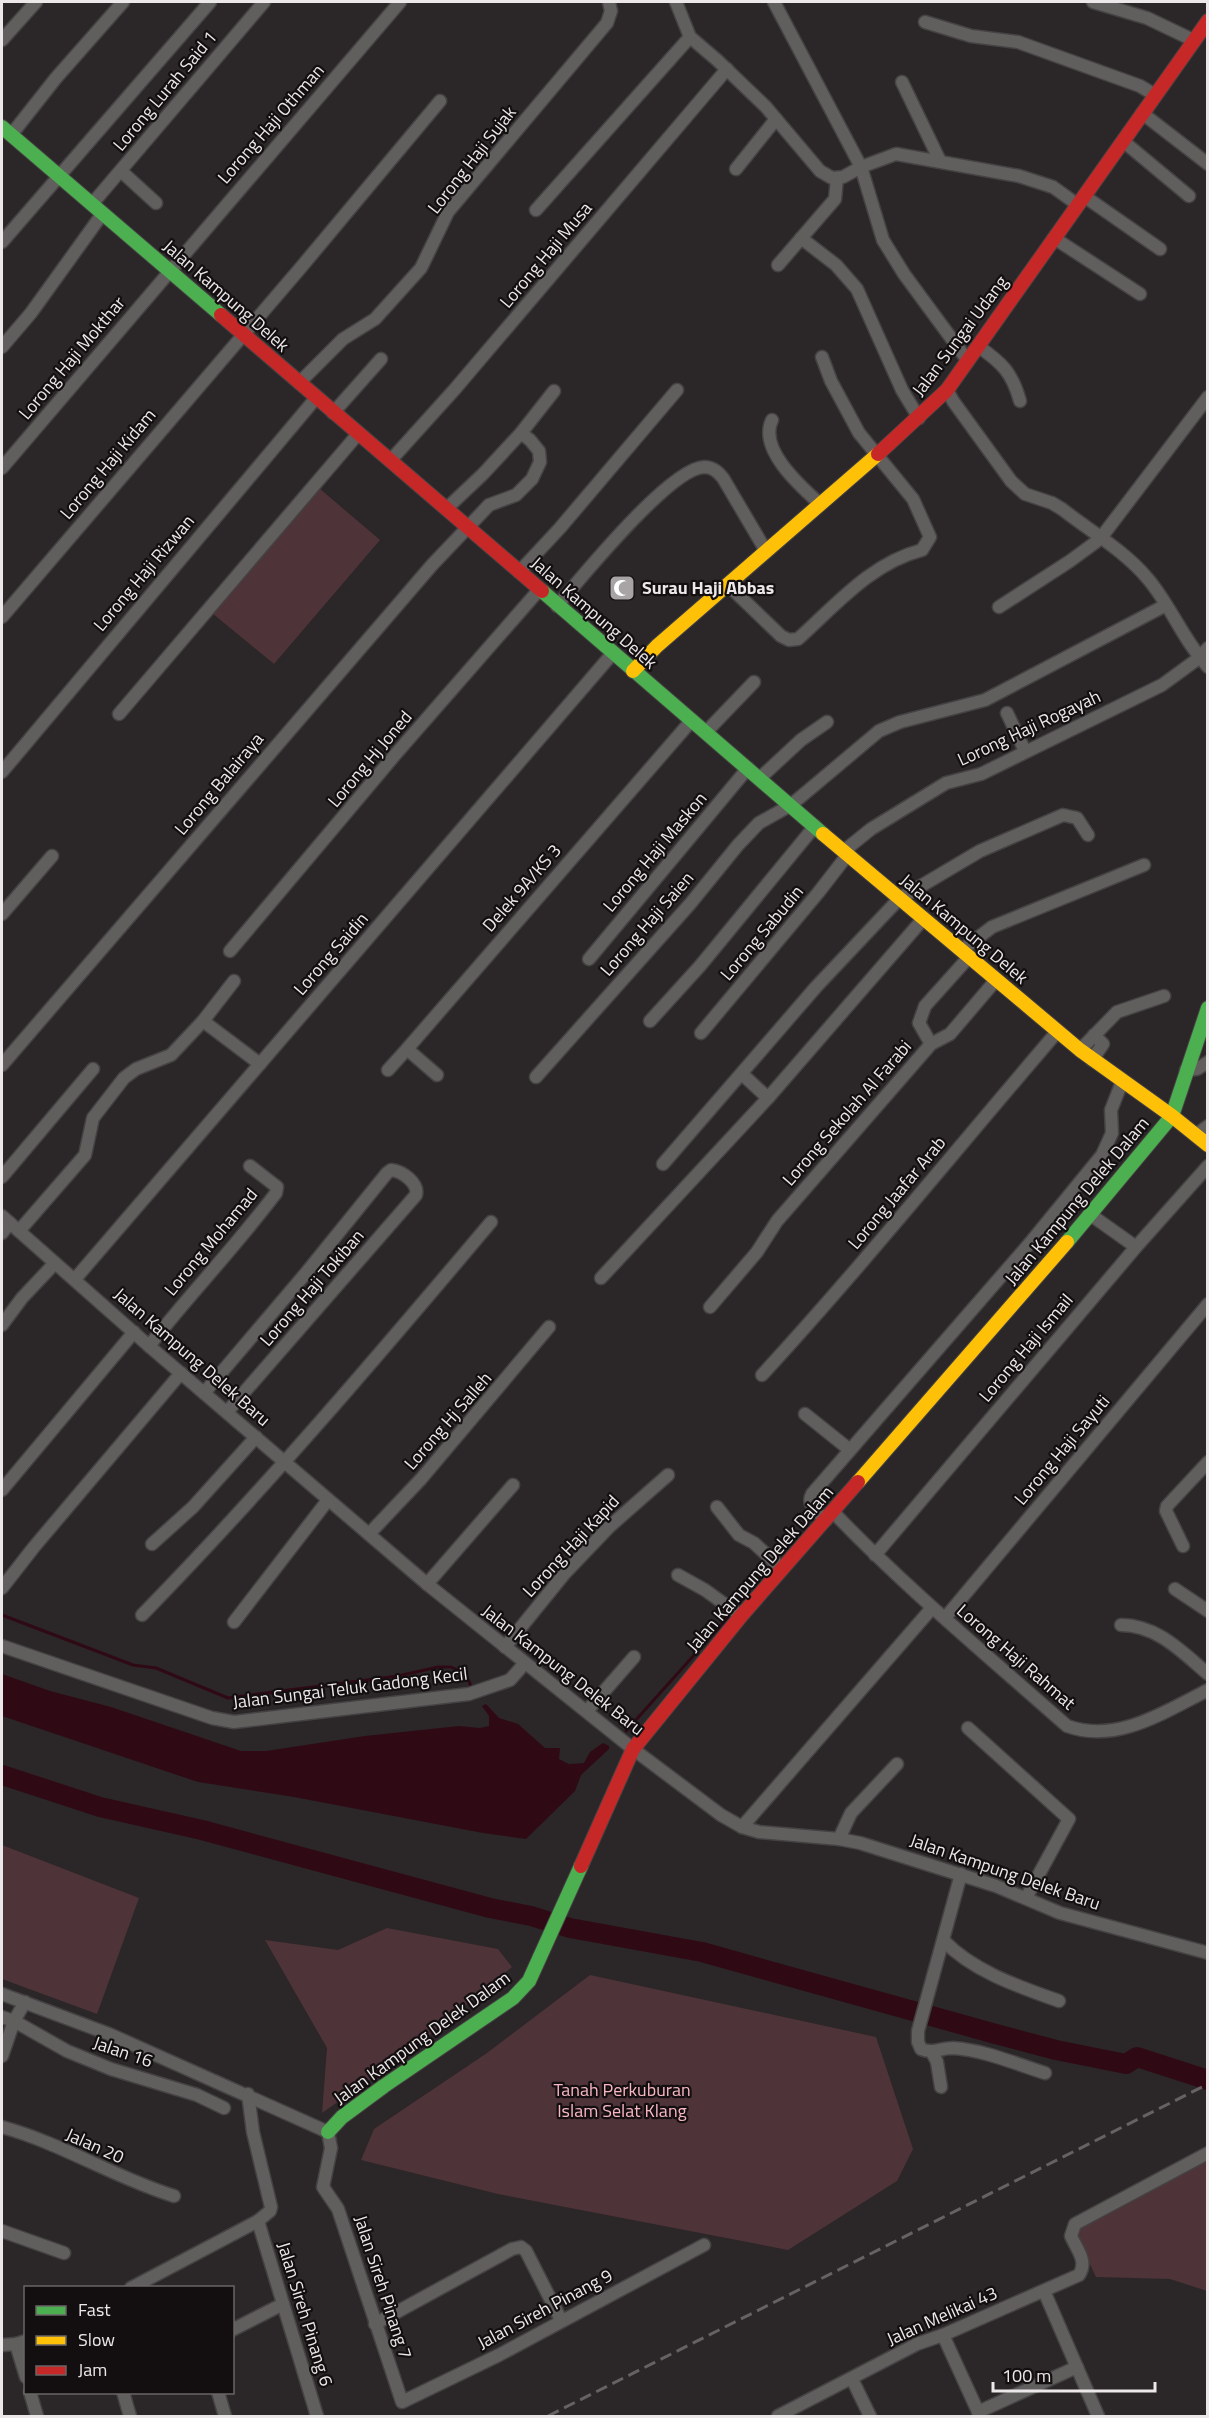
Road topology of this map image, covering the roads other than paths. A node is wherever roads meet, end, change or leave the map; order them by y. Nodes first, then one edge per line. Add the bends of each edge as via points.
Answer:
1 (36, 2) edge
2 (123, 2) edge
3 (210, 2) edge
4 (264, 2) edge
5 (400, 2) edge
6 (609, 2) edge
7 (676, 2) edge
8 (774, 2) edge
9 (1093, 2) edge
10 (1208, 21) edge
11 (925, 22) dead end
12 (690, 37) junction
13 (2, 40) edge
14 (1193, 40) junction
15 (727, 69) junction
16 (902, 82) dead end
17 (1155, 95) junction
18 (440, 101) dead end
19 (1142, 113) junction
20 (776, 119) junction
21 (5, 131) edge
22 (1123, 141) junction
23 (940, 161) junction
24 (1208, 164) edge
25 (861, 166) junction
26 (736, 169) dead end
27 (121, 171) junction
28 (58, 176) junction
29 (837, 178) junction
30 (1189, 195) dead end
31 (1081, 200) junction
32 (156, 203) dead end
33 (92, 204) junction
34 (536, 210) dead end
35 (103, 213) junction
36 (801, 238) junction
37 (1054, 238) junction
38 (2, 242) edge
39 (1160, 249) dead end
40 (778, 265) dead end
41 (169, 270) junction
42 (1140, 294) dead end
43 (242, 334) junction
44 (978, 346) junction
45 (2, 347) edge
46 (822, 357) dead end
47 (381, 359) dead end
48 (968, 361) junction
49 (299, 383) junction
50 (677, 390) dead end
51 (947, 390) junction
52 (554, 391) dead end
53 (1208, 397) edge
54 (316, 398) junction
55 (1020, 401) dead end
56 (333, 412) junction
57 (919, 418) junction
58 (772, 420) dead end
59 (521, 433) junction
60 (358, 434) junction
61 (877, 456) junction
62 (390, 461) junction
63 (2, 468) edge
64 (820, 504) junction
65 (446, 509) junction
66 (467, 528) junction
67 (1100, 538) junction
68 (766, 551) junction
69 (519, 572) junction
70 (728, 585) junction
71 (539, 590) junction
72 (557, 606) junction
73 (1166, 606) junction
74 (999, 608) dead end
75 (2, 617) edge
76 (657, 646) junction
77 (611, 650) junction
78 (1205, 658) edge
79 (633, 671) junction
80 (754, 682) dead end
81 (1007, 713) dead end
82 (119, 714) dead end
83 (692, 720) junction
84 (827, 722) dead end
85 (706, 732) junction
86 (1025, 751) junction
87 (748, 768) junction
88 (2, 772) edge
89 (760, 778) junction
90 (791, 805) junction
91 (815, 826) junction
92 (1088, 835) dead end
93 (847, 852) junction
94 (52, 856) dead end
95 (1144, 865) dead end
96 (899, 899) junction
97 (2, 914) edge
98 (924, 918) junction
99 (230, 951) dead end
100 (965, 954) junction
101 (589, 959) dead end
102 (996, 980) junction
103 (234, 981) dead end
104 (1164, 996) dead end
105 (1208, 1008) edge
106 (203, 1021) junction
107 (650, 1021) dead end
108 (1057, 1032) junction
109 (701, 1033) dead end
110 (1094, 1035) junction
111 (931, 1044) junction
112 (407, 1049) junction
113 (1080, 1050) junction
114 (1092, 1060) junction
115 (1208, 1062) edge
116 (260, 1064) junction
117 (2, 1065) edge
118 (93, 1069) dead end
119 (388, 1070) dead end
120 (1186, 1070) junction
121 (742, 1074) junction
122 (437, 1075) dead end
123 (536, 1077) dead end
124 (1122, 1082) junction
125 (768, 1098) junction
126 (1172, 1116) junction
127 (1202, 1131) edge
128 (1208, 1144) edge
129 (663, 1164) dead end
130 (250, 1166) dead end
131 (1208, 1166) edge
132 (2, 1177) edge
133 (1091, 1215) junction
134 (491, 1222) dead end
135 (8, 1226) edge
136 (1136, 1247) junction
137 (55, 1263) junction
138 (601, 1278) dead end
139 (75, 1279) junction
140 (1208, 1304) edge
141 (710, 1307) dead end
142 (2, 1325) edge
143 (549, 1327) dead end
144 (134, 1332) junction
145 (149, 1346) junction
146 (181, 1373) junction
147 (762, 1375) dead end
148 (204, 1393) junction
149 (227, 1412) junction
150 (805, 1414) dead end
151 (256, 1437) junction
152 (850, 1450) junction
153 (284, 1460) junction
154 (1208, 1462) edge
155 (668, 1475) dead end
156 (513, 1485) dead end
157 (2, 1490) edge
158 (328, 1500) junction
159 (717, 1507) dead end
160 (824, 1515) junction
161 (369, 1534) junction
162 (152, 1545) dead end
163 (1183, 1546) dead end
164 (875, 1555) junction
165 (782, 1569) junction
166 (678, 1575) dead end
167 (427, 1584) junction
168 (2, 1588) edge
169 (1175, 1589) dead end
170 (932, 1608) junction
171 (1208, 1611) edge
172 (737, 1612) junction
173 (142, 1615) dead end
174 (945, 1618) junction
175 (234, 1622) dead end
176 (1121, 1624) dead end
177 (2, 1646) edge
178 (505, 1647) junction
179 (634, 1657) dead end
180 (525, 1663) junction
181 (1208, 1674) edge
182 (1208, 1690) edge
183 (587, 1711) junction
184 (968, 1728) dead end
185 (633, 1749) junction
186 (897, 1764) dead end
187 (742, 1827) junction
188 (839, 1839) junction
189 (961, 1874) junction
190 (1026, 1898) junction
191 (944, 1941) junction
192 (1208, 1953) edge
193 (2, 1994) edge
194 (1059, 2001) dead end
195 (25, 2002) junction
196 (8, 2019) edge
197 (932, 2052) junction
198 (2, 2056) edge
199 (1045, 2073) dead end
200 (941, 2087) dead end
201 (248, 2094) junction
202 (224, 2108) dead end
203 (2, 2127) edge
204 (328, 2132) junction
205 (1208, 2153) edge
206 (174, 2196) dead end
207 (258, 2221) junction
208 (2, 2231) edge
209 (704, 2244) dead end
210 (64, 2253) dead end
211 (134, 2286) edge
212 (1044, 2291) junction
213 (284, 2304) junction
214 (561, 2320) junction
215 (375, 2324) junction
216 (234, 2329) edge
217 (943, 2335) junction
218 (21, 2343) edge
219 (2, 2345) edge
220 (24, 2363) edge
221 (1077, 2367) junction
222 (852, 2379) junction
223 (31, 2394) edge
224 (124, 2394) edge
225 (219, 2394) edge
226 (402, 2402) joint
227 (979, 2414) edge
228 (37, 2416) edge
229 (130, 2416) edge
230 (225, 2416) edge
231 (317, 2416) edge
232 (778, 2416) edge
233 (870, 2416) edge
234 (1098, 2416) edge

1 - 13 street
2 - 21 street
3 - 28 street
4 - 27 street, Lorong Lurah Said 1
5 - 41 street, Lorong Haji Othman
6 - 49 street, Lorong Haji Sujak via 611,11 606,23 448,212 421,268 375,319 343,339
7 - 12 street
8 - 25 street
9 - 14 street via 1147,18
10 - 14 street, Jalan Sungai Udang
11 - 17 street via 971,36 1018,42
12 - 15 street
12 - 34 street
14 - 17 street, Jalan Sungai Udang
15 - 20 street
15 - 62 street, Lorong Haji Musa via 463,381
16 - 23 street
17 - 19 street, Jalan Sungai Udang
18 - 43 street, Lorong Haji Kidam
19 - 22 street, Jalan Sungai Udang
19 - 24 street
20 - 26 street
20 - 29 street via 820,171
21 - 28 street, Jalan Kampung Delek
22 - 30 street
22 - 31 street, Jalan Sungai Udang
23 - 25 street via 896,153
23 - 31 street via 1019,176
25 - 29 street
25 - 48 street via 883,240
27 - 32 street
27 - 33 street, Lorong Lurah Said 1
28 - 33 street, Jalan Kampung Delek
28 - 38 street
29 - 36 street via 835,199
31 - 37 street, Jalan Sungai Udang
31 - 39 street
33 - 35 street, Jalan Kampung Delek
35 - 41 street, Jalan Kampung Delek
35 - 45 street
36 - 40 street
36 - 57 street via 857,289 902,390
37 - 42 street
37 - 44 street, Jalan Sungai Udang
41 - 43 street, Jalan Kampung Delek
41 - 63 street, Lorong Haji Mokthar
43 - 49 street, Jalan Kampung Delek
43 - 75 street, Lorong Haji Kidam
44 - 48 street, Jalan Sungai Udang
44 - 55 street via 1013,378
46 - 61 street via 859,433
47 - 56 street
48 - 51 street, Jalan Sungai Udang
49 - 54 street, Jalan Kampung Delek
50 - 69 street
51 - 57 street, Jalan Sungai Udang
51 - 67 street via 1025,495 1052,503
52 - 59 street
53 - 67 street
54 - 56 street, Jalan Kampung Delek
54 - 88 street, Lorong Haji Rizwan
56 - 60 street, Jalan Kampung Delek
57 - 61 street, Jalan Sungai Udang
58 - 64 street via 767,429 770,445
59 - 65 street
59 - 66 street, Lorong Balairaya via 539,451 540,462 532,479 516,495 489,505
60 - 62 street, Jalan Kampung Delek
60 - 82 street
61 - 64 street, Jalan Sungai Udang
61 - 70 street via 913,499 930,537 922,549 902,555 868,575 798,639 781,636
62 - 65 street, Jalan Kampung Delek
64 - 68 street, Jalan Sungai Udang
65 - 66 street, Jalan Kampung Delek
66 - 69 street, Jalan Kampung Delek
66 - 117 street, Lorong Balairaya
67 - 73 street via 1149,579
67 - 74 street
68 - 70 street, Jalan Sungai Udang
68 - 72 street via 723,478 715,469 704,467 690,471 650,502
69 - 71 street, Jalan Kampung Delek
70 - 76 street, Jalan Sungai Udang
71 - 72 street, Jalan Kampung Delek
71 - 99 street, Lorong Hj Joned
72 - 77 street, Jalan Kampung Delek
73 - 78 street via 1186,641
73 - 90 street, Lorong Haji Saien via 986,700 879,731
76 - 77 street via 633,652
76 - 79 street, Jalan Sungai Udang
77 - 79 street, Jalan Kampung Delek
77 - 116 street, Lorong Saidin
78 - 86 street, Lorong Haji Rogayah via 1162,685
79 - 83 street, Jalan Kampung Delek
80 - 85 street
81 - 86 street
83 - 85 street, Jalan Kampung Delek
83 - 112 street, Delek 9A/KS 3
84 - 89 street
85 - 87 street, Jalan Kampung Delek
86 - 93 street, Lorong Haji Rogayah via 981,774 946,783 871,829
87 - 89 street, Jalan Kampung Delek
87 - 101 street, Lorong Haji Maskon
89 - 90 street, Jalan Kampung Delek
90 - 91 street, Jalan Kampung Delek
90 - 123 street, Lorong Haji Saien via 765,818 738,845
91 - 93 street, Jalan Kampung Delek
91 - 107 street
92 - 96 street via 1077,818 1063,815 980,851
93 - 96 street, Jalan Kampung Delek
93 - 109 street, Lorong Sabudin via 818,893
94 - 97 street
95 - 100 street via 992,927
96 - 98 street, Jalan Kampung Delek
96 - 121 street via 816,987
98 - 100 street, Jalan Kampung Delek
98 - 125 street
100 - 102 street, Jalan Kampung Delek
100 - 111 street via 925,1006 919,1023
102 - 108 street, Jalan Kampung Delek
102 - 111 street, Lorong Sekolah Al Farabi via 950,1034
103 - 106 street
104 - 110 street via 1117,1012
105 - 120 street, Jalan Kampung Delek Dalam
106 - 116 street
106 - 135 street via 171,1055 124,1078 93,1118 85,1155
108 - 113 street, Jalan Kampung Delek
108 - 147 street, Lorong Jaafar Arab via 834,1297
110 - 113 street
110 - 114 street via 1103,1044
111 - 141 street, Lorong Sekolah Al Farabi via 777,1221 757,1252
112 - 119 street, Delek 9A/KS 3
112 - 122 street
113 - 114 street, Jalan Kampung Delek
114 - 124 street, Jalan Kampung Delek
115 - 120 street
116 - 139 street, Lorong Saidin
118 - 132 street
120 - 126 street, Jalan Kampung Delek Dalam
121 - 125 street
121 - 129 street
124 - 126 street, Jalan Kampung Delek
124 - 152 street via 1111,1110 1112,1133 1102,1155
125 - 138 street
126 - 127 street, Jalan Kampung Delek
126 - 133 street, Jalan Kampung Delek Dalam
127 - 128 street, Jalan Kampung Delek
130 - 145 street, Lorong Mohamad via 276,1187 276,1193
131 - 136 street, Lorong Haji Ismail
133 - 136 street
133 - 160 street, Jalan Kampung Delek Dalam
134 - 153 street
135 - 137 street, Jalan Kampung Delek Baru
136 - 164 street, Lorong Haji Ismail
137 - 139 street, Jalan Kampung Delek Baru
137 - 142 street
139 - 144 street, Jalan Kampung Delek Baru
140 - 174 street, Lorong Haji Sayuti
143 - 161 street, Lorong Hj Salleh via 429,1471
144 - 145 street, Jalan Kampung Delek Baru
144 - 157 street
145 - 146 street, Jalan Kampung Delek Baru
146 - 148 street, Jalan Kampung Delek Baru
146 - 168 street
148 - 149 street, Jalan Kampung Delek Baru
148 - 149 street, Lorong Haji Tokiban via 387,1173 396,1171 416,1185 416,1195
149 - 151 street, Jalan Kampung Delek Baru
150 - 152 street
151 - 153 street, Jalan Kampung Delek Baru
151 - 162 street via 193,1507
152 - 160 street via 812,1494 810,1504
153 - 158 street, Jalan Kampung Delek Baru
153 - 173 street
154 - 163 street via 1167,1506
155 - 178 street, Lorong Haji Kapid via 565,1573
156 - 167 street
158 - 161 street, Jalan Kampung Delek Baru
158 - 175 street
159 - 165 street via 740,1535
160 - 164 street, Lorong Haji Rahmat
160 - 165 street, Jalan Kampung Delek Dalam
161 - 167 street, Jalan Kampung Delek Baru
164 - 170 street, Lorong Haji Rahmat
165 - 172 street, Jalan Kampung Delek Dalam
166 - 172 street
167 - 178 street, Jalan Kampung Delek Baru
169 - 171 street
170 - 174 street, Lorong Haji Rahmat
170 - 187 street
172 - 185 street, Jalan Kampung Delek Dalam
174 - 182 street, Lorong Haji Rahmat via 1076,1730 1117,1730 1139,1724
176 - 181 street via 1161,1636
177 - 180 street, Jalan Sungai Teluk Gadong Kecil via 212,1718 234,1722 469,1694 510,1680
178 - 180 street, Jalan Kampung Delek Baru
179 - 183 street
180 - 183 street, Jalan Kampung Delek Baru
183 - 185 street, Jalan Kampung Delek Baru
184 - 190 street via 1069,1819
185 - 187 street, Jalan Kampung Delek Baru
185 - 204 street, Jalan Kampung Delek Dalam via 529,1981 513,1998 384,2086
186 - 188 street via 851,1813
187 - 188 street, Jalan Kampung Delek Baru
188 - 189 street, Jalan Kampung Delek Baru
189 - 190 street, Jalan Kampung Delek Baru
189 - 191 street
190 - 192 street, Jalan Kampung Delek Baru via 1060,1912
191 - 194 street via 974,1964
191 - 197 street via 918,2031 921,2049
193 - 195 street
195 - 196 street
195 - 201 street
196 - 198 street
196 - 202 street, Jalan 16 via 100,2065 197,2095
197 - 199 street via 952,2048
197 - 200 street
201 - 204 street
201 - 207 street via 271,2208
203 - 206 street, Jalan 20
204 - 215 street, Jalan Sireh Pinang 7 via 331,2148 323,2187 338,2209
205 - 212 street, Jalan Melikai 43 via 1075,2224 1071,2236 1084,2268 1079,2275
207 - 211 street
207 - 213 street, Jalan Sireh Pinang 6
208 - 210 street
209 - 214 street, Jalan Sireh Pinang 9
212 - 217 street, Jalan Melikai 43
212 - 221 street
213 - 216 street
213 - 231 street, Jalan Sireh Pinang 6
214 - 215 street via 521,2247
214 - 226 street, Jalan Sireh Pinang 9
215 - 226 street, Jalan Sireh Pinang 7
217 - 222 street, Jalan Melikai 43 via 917,2344
217 - 227 street
218 - 219 street
218 - 220 street
221 - 227 street
221 - 234 street
222 - 232 street, Jalan Melikai 43
222 - 233 street
223 - 228 street
224 - 229 street
225 - 230 street

